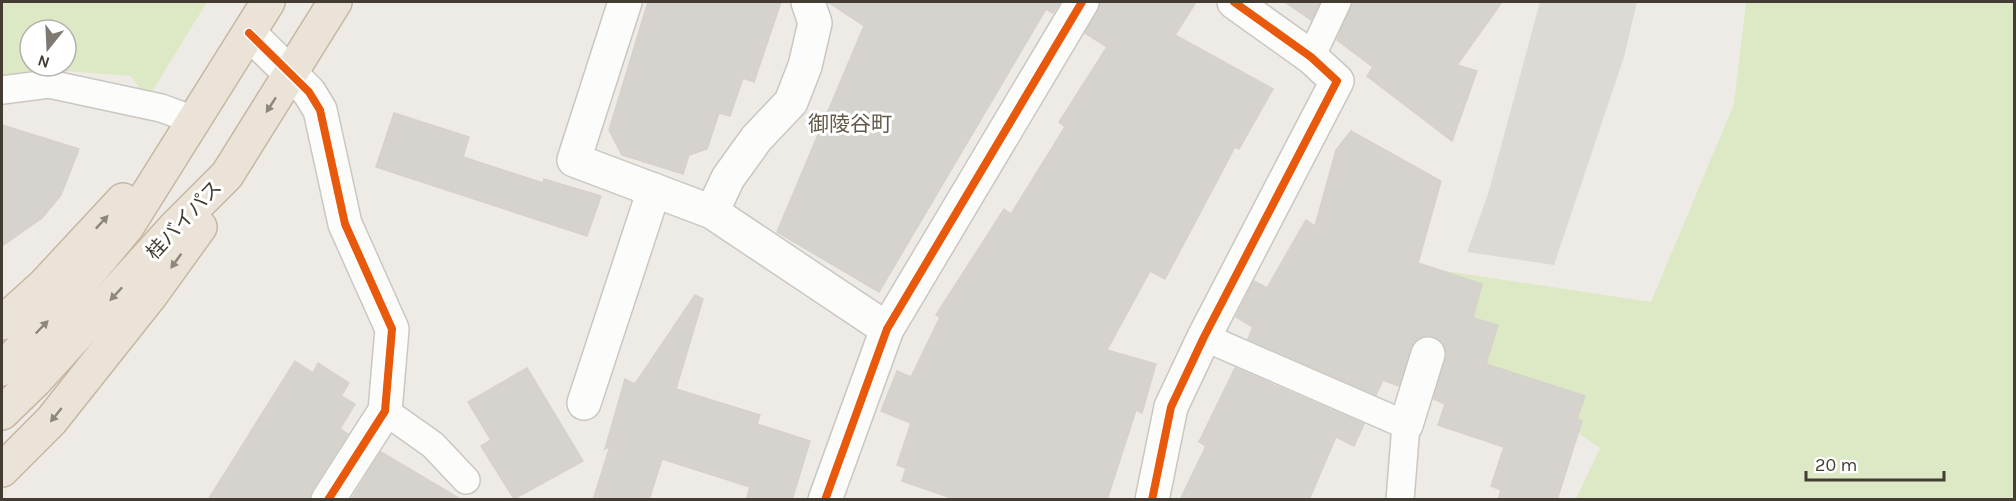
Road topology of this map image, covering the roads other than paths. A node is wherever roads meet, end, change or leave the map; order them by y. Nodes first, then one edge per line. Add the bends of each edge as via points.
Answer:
1 (268, 2) edge
2 (335, 2) edge
3 (626, 2) edge
4 (808, 2) edge
5 (1082, 2) edge
6 (1234, 2) edge
7 (1337, 2) edge
8 (249, 33) junction
9 (1311, 57) junction
10 (292, 73) junction
11 (2, 90) edge
12 (187, 130) junction
13 (227, 175) junction
14 (654, 190) junction
15 (711, 212) junction
16 (2, 323) edge
17 (887, 329) junction
18 (1204, 337) junction
19 (1428, 354) dead end
20 (2, 369) edge
21 (584, 403) dead end
22 (385, 411) junction
23 (2, 413) edge
24 (1406, 425) junction
25 (2, 470) edge
26 (466, 480) dead end
27 (328, 500) edge
28 (825, 500) edge
29 (1152, 500) edge
30 (1400, 500) edge

1 - 8 highway, 桂バイパス
2 - 10 highway, 桂バイパス
3 - 14 street via 574,160
4 - 15 street via 815,23 806,66 791,102 756,139 728,178
5 - 17 street
6 - 9 street
7 - 9 lane
8 - 10 street
8 - 12 highway, 桂バイパス
9 - 18 street via 1337,81
10 -> 13 highway, 桂バイパス
10 - 22 street via 320,110 345,224 392,329
11 - 12 lane via 49,84 143,104
16 -> 12 highway via 44,285
20 -> 12 highway, 桂バイパス via 127,227
13 -> 23 highway, 桂バイパス
13 -> 25 highway via 199,228 151,295 51,421
14 - 15 street
14 - 21 street
15 - 17 street
17 - 28 street
18 - 24 lane
18 - 29 street via 1171,406
19 - 24 street
22 - 26 lane via 433,445
22 - 27 street
24 - 30 lane

